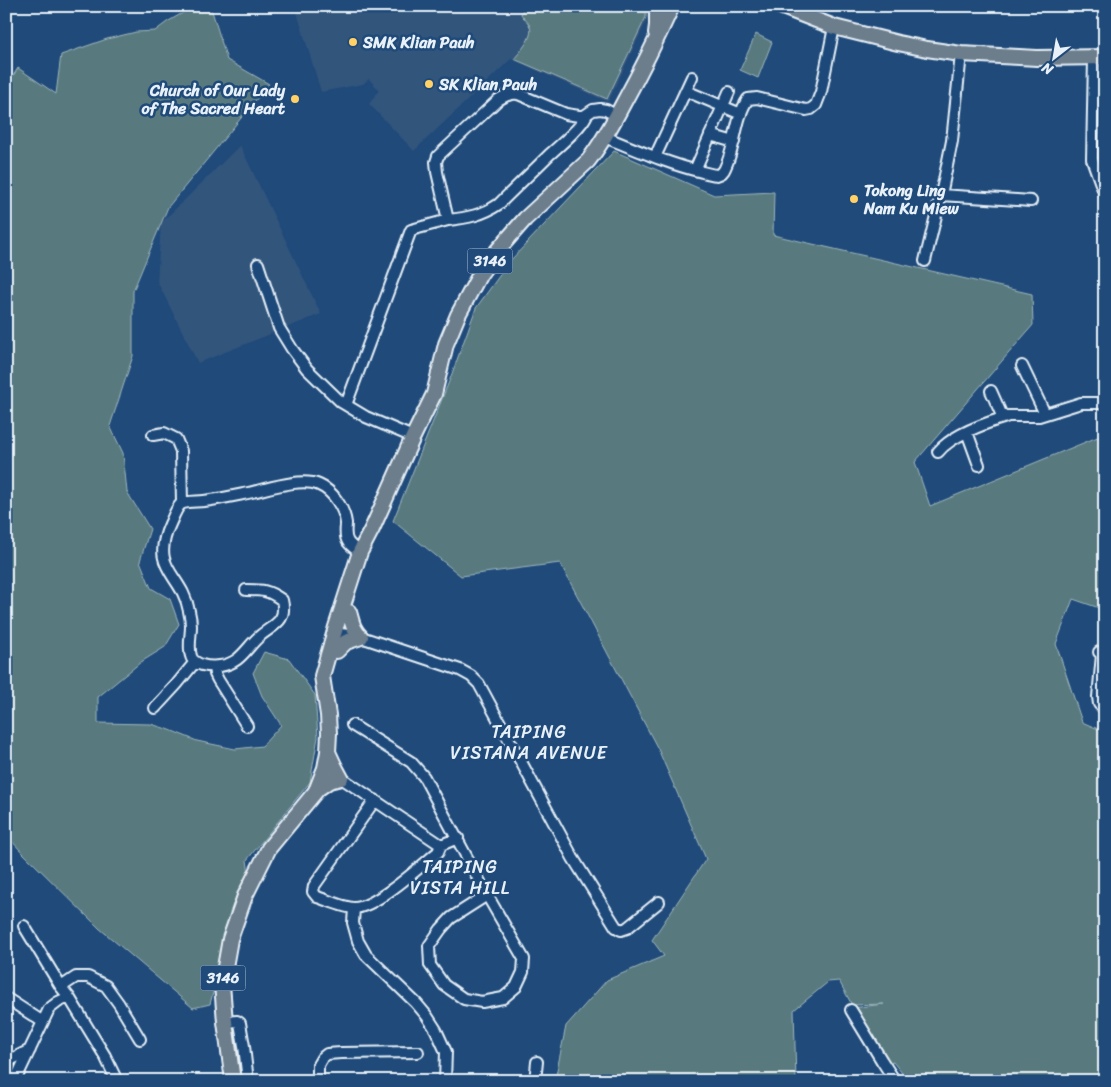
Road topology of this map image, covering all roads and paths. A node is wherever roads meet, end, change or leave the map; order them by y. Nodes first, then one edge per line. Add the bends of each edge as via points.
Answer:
1 (680, 6) edge
2 (780, 6) edge
3 (665, 10) edge
4 (834, 27) junction
5 (962, 54) junction
6 (1099, 57) edge
7 (692, 77) dead end
8 (686, 91) junction
9 (729, 92) dead end
10 (722, 106) junction
11 (587, 114) junction
12 (741, 114) junction
13 (616, 116) junction
14 (710, 135) junction
15 (605, 137) junction
16 (734, 142) junction
17 (655, 157) junction
18 (694, 170) junction
19 (941, 195) junction
20 (1105, 195) edge
21 (1031, 201) dead end
22 (448, 220) junction
23 (925, 261) dead end
24 (258, 264) dead end
25 (1022, 366) dead end
26 (991, 391) dead end
27 (1105, 403) edge
28 (346, 405) junction
29 (1045, 414) junction
30 (1003, 418) junction
31 (966, 432) junction
32 (153, 435) dead end
33 (413, 438) junction
34 (938, 452) dead end
35 (978, 465) dead end
36 (182, 503) junction
37 (362, 553) junction
38 (246, 590) dead end
39 (349, 612) junction
40 (336, 637) junction
41 (361, 637) junction
42 (1099, 652) dead end
43 (195, 662) junction
44 (214, 667) junction
45 (155, 708) dead end
46 (1105, 709) edge
47 (352, 725) dead end
48 (247, 726) dead end
49 (328, 752) junction
50 (325, 768) junction
51 (341, 778) junction
52 (316, 791) junction
53 (375, 800) junction
54 (458, 838) junction
55 (442, 846) junction
56 (487, 895) junction
57 (659, 902) dead end
58 (354, 908) junction
59 (24, 926) dead end
60 (61, 987) junction
61 (69, 997) junction
62 (6, 998) edge
63 (851, 1010) dead end
64 (43, 1022) junction
65 (226, 1022) junction
66 (140, 1039) dead end
67 (30, 1050) junction
68 (418, 1052) dead end
69 (6, 1062) edge
70 (537, 1062) dead end
71 (15, 1081) edge
72 (117, 1081) edge
73 (233, 1081) edge
74 (248, 1081) edge
75 (318, 1081) edge
76 (445, 1081) edge
77 (535, 1081) edge
78 (895, 1081) edge

1 - 3 main road
2 - 4 main road
3 - 13 main road, 3146 via 645,64
4 - 5 main road via 898,44
4 - 12 street via 821,92 811,109 757,98 748,99
5 - 6 main road
5 - 19 street via 952,141
6 - 20 street via 1092,159
7 - 8 street
8 - 10 street
8 - 17 street
9 - 10 street
10 - 12 street
10 - 14 street
11 - 13 street via 600,109
11 - 22 street via 569,137 499,204 478,215
11 - 22 street via 566,114 513,93 498,100 438,156 437,172
12 - 16 street
13 - 15 main road, 3146
14 - 16 street
14 - 18 street
15 - 17 street
15 - 33 main road, 3146 via 588,161 513,231 480,274 446,344 434,394
16 - 18 street via 722,173 717,175
17 - 18 street
19 - 21 street
19 - 23 street
22 - 28 street via 411,230
24 - 28 street via 279,328 292,349 307,369
25 - 29 street
26 - 30 street
27 - 29 street via 1081,402
28 - 33 street
29 - 30 street
30 - 31 street
31 - 34 street
31 - 35 street
32 - 36 street via 164,433 176,439 182,451
33 - 37 main road, 3146
36 - 37 street via 312,482 330,492 337,501 343,511 348,541
36 - 43 street via 168,529 163,556 189,609 191,657
37 - 39 main road, 3146
37 - 40 main road, 3146
38 - 44 street via 264,590 282,600 280,621 236,662
39 - 40 main road, 3146
39 - 41 main road via 354,629
40 - 41 main road via 346,642
40 - 49 main road, 3146 via 329,678 324,687
41 - 57 street via 460,670 476,680 573,858 616,927 626,928
42 - 46 street via 1102,655 1098,697 1099,704
43 - 44 street
43 - 45 street
44 - 48 street via 218,680
47 - 54 street via 411,762 424,777
49 - 50 main road, 3146
49 - 51 main road
50 - 51 street
50 - 52 main road, 3146
51 - 52 main road via 329,781
51 - 53 street
52 - 65 main road, 3146 via 269,848 245,896 230,939 222,984
53 - 55 street
53 - 58 street via 314,886 313,892 317,897
54 - 55 street
54 - 56 street
55 - 58 street via 386,894
56 - 56 street via 524,960 516,987 503,998 482,1002 464,999 444,985 430,965 429,946 451,918
58 - 76 street via 353,924 366,955 416,1003 436,1030 446,1052
59 - 60 street
60 - 61 street
60 - 66 street via 76,977 88,977 106,986
61 - 64 street via 49,1009
61 - 72 street via 106,1056
62 - 64 street
63 - 78 street
64 - 67 street
65 - 73 main road, 3146
65 - 74 street via 240,1023
67 - 69 street
67 - 71 street
68 - 75 street via 327,1054 318,1065
70 - 77 street

